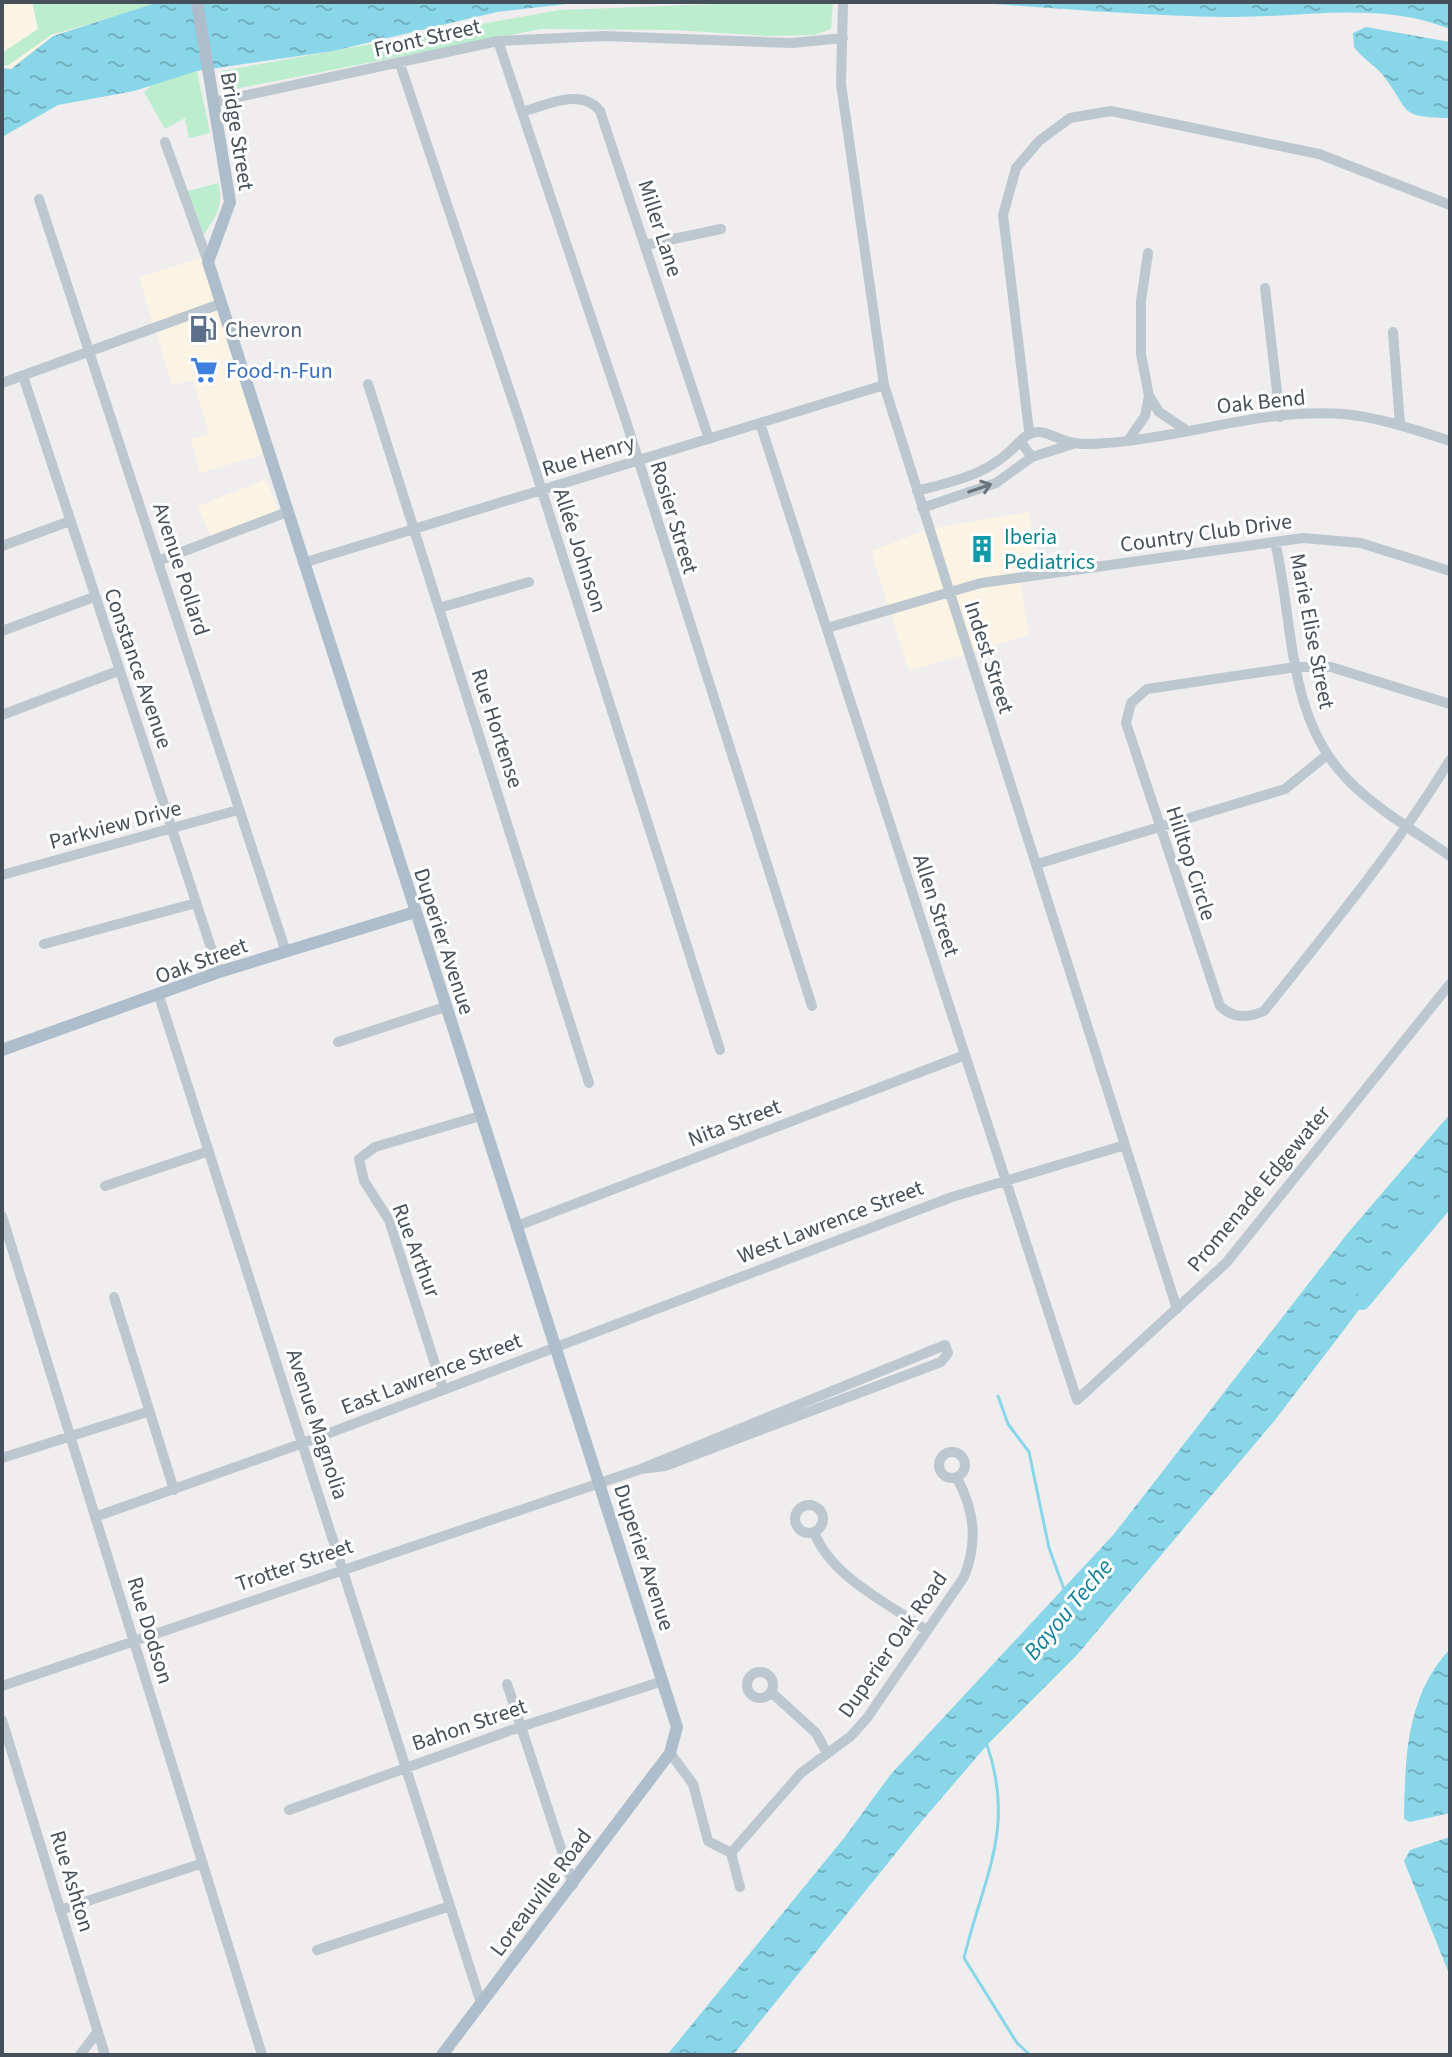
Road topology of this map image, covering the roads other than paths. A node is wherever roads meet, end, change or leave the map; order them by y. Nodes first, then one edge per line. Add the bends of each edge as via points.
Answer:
1 (197, 2) edge
2 (843, 2) edge
3 (843, 38) junction
4 (498, 41) junction
5 (400, 64) junction
6 (215, 102) junction
7 (522, 112) junction
8 (165, 142) dead end
9 (39, 199) dead end
10 (1450, 205) edge
11 (721, 229) dead end
12 (645, 245) junction
13 (1148, 253) dead end
14 (208, 262) junction
15 (1265, 288) dead end
16 (220, 304) junction
17 (1393, 332) dead end
18 (90, 351) junction
19 (23, 376) junction
20 (2, 383) edge
21 (368, 384) dead end
22 (884, 385) junction
23 (1149, 396) junction
24 (1280, 417) junction
25 (760, 423) junction
26 (1400, 425) junction
27 (1186, 430) junction
28 (1029, 431) junction
29 (709, 439) junction
30 (1129, 439) junction
31 (1020, 441) junction
32 (1450, 441) edge
33 (1075, 443) junction
34 (1032, 457) junction
35 (637, 461) junction
36 (541, 490) junction
37 (917, 491) junction
38 (922, 508) junction
39 (287, 512) junction
40 (70, 521) junction
41 (414, 529) junction
42 (1275, 542) junction
43 (2, 546) edge
44 (158, 561) junction
45 (303, 563) junction
46 (1450, 571) edge
47 (529, 582) dead end
48 (948, 592) junction
49 (94, 597) junction
50 (439, 608) junction
51 (827, 628) junction
52 (2, 631) edge
53 (1296, 667) junction
54 (118, 671) junction
55 (1450, 704) edge
56 (2, 715) edge
57 (1327, 755) junction
58 (1450, 760) edge
59 (238, 810) junction
60 (1408, 826) junction
61 (1161, 828) junction
62 (173, 829) junction
63 (1450, 856) edge
64 (1037, 864) junction
65 (2, 875) edge
66 (196, 903) junction
67 (415, 912) junction
68 (44, 944) dead end
69 (286, 952) junction
70 (219, 972) junction
71 (1450, 984) edge
72 (159, 996) junction
73 (812, 1006) dead end
74 (445, 1007) junction
75 (338, 1042) dead end
76 (2, 1050) edge
77 (720, 1050) dead end
78 (965, 1055) junction
79 (589, 1083) dead end
80 (480, 1116) junction
81 (1125, 1145) junction
82 (209, 1151) junction
83 (1006, 1180) junction
84 (105, 1186) dead end
85 (2, 1216) edge
86 (517, 1226) junction
87 (8, 1254) edge
88 (114, 1297) dead end
89 (1177, 1309) junction
90 (555, 1348) junction
91 (893, 1373) junction
92 (443, 1389) junction
93 (1077, 1400) joint
94 (147, 1412) junction
95 (68, 1437) junction
96 (303, 1443) junction
97 (2, 1458) edge
98 (957, 1478) dead end
99 (600, 1482) junction
100 (174, 1490) junction
101 (95, 1517) junction
102 (814, 1532) dead end
103 (342, 1569) junction
104 (926, 1630) junction
105 (134, 1643) junction
106 (663, 1681) junction
107 (507, 1684) dead end
108 (2, 1686) edge
109 (771, 1692) dead end
110 (2, 1720) edge
111 (520, 1727) junction
112 (670, 1753) junction
113 (827, 1753) junction
114 (406, 1767) junction
115 (289, 1810) dead end
116 (731, 1853) junction
117 (203, 1863) junction
118 (573, 1885) junction
119 (740, 1887) dead end
120 (450, 1906) junction
121 (60, 1910) junction
122 (317, 1950) dead end
123 (481, 2003) junction
124 (98, 2031) junction
125 (80, 2055) edge
126 (105, 2055) edge
127 (262, 2055) edge
128 (442, 2055) edge

1 - 6 main road, Bridge Street
2 - 3 street, Indest Street
3 - 4 street, Front Street via 792,43 604,36
3 - 22 street, Indest Street via 841,84
4 - 5 street, Front Street
4 - 7 street, Rosier Street
5 - 6 street, Front Street
5 - 36 street, Allée Johnson
6 - 14 main road, Bridge Street via 230,202
7 - 12 street, Miller Lane via 569,99 593,101
7 - 35 street, Rosier Street
8 - 14 street, Duperier Avenue
9 - 18 street, Avenue Pollard
10 - 28 street via 1319,154 1111,111 1070,118 1039,141 1016,168 1003,215
11 - 12 street
12 - 29 street, Miller Lane
13 - 23 street via 1141,354
14 - 16 main road, Duperier Avenue
15 - 24 street
16 - 18 street
16 - 39 main road, Duperier Avenue
17 - 26 street
18 - 19 street
18 - 44 street, Avenue Pollard
19 - 20 street
19 - 40 street, Constance Avenue
21 - 41 street, Rue Hortense
22 - 25 street, Rue Henry
22 - 37 street, Indest Street
23 - 27 street via 1159,412
23 - 30 street via 1145,416
24 - 26 street, Oak Bend via 1343,414
24 - 27 street, Oak Bend
25 - 29 street, Rue Henry
25 - 51 street, Allen Street
26 - 32 street, Oak Bend
27 - 30 street, Oak Bend
28 - 31 street
28 - 33 street, Oak Bend
29 - 35 street, Rue Henry
30 - 33 street, Oak Bend
31 - 34 street
31 - 37 street via 984,471
33 - 34 street, Oak Bend
38 -> 34 street, Oak Bend via 996,483
35 - 36 street, Rue Henry
35 - 73 street, Rosier Street
36 - 41 street, Rue Henry
36 - 77 street, Allée Johnson
37 - 38 street, Indest Street
38 - 48 street, Indest Street
39 - 44 street
39 - 45 main road, Duperier Avenue
40 - 43 street
40 - 49 street, Constance Avenue
41 - 45 street, Rue Henry
41 - 50 street, Rue Hortense
42 - 46 street, Country Club Drive via 1339,539
42 - 48 street, Country Club Drive
42 - 53 street, Marie Elise Street
44 - 59 street, Avenue Pollard
45 - 67 main road, Duperier Avenue
47 - 50 street
48 - 51 street, Country Club Drive
48 - 64 street, Indest Street
49 - 52 street
49 - 54 street, Constance Avenue
50 - 79 street, Rue Hortense
51 - 78 street, Allen Street
53 - 55 street, Hilltop Circle via 1331,667
53 - 57 street, Marie Elise Street via 1306,709
53 - 61 street, Hilltop Circle via 1147,689 1131,703 1126,723
54 - 56 street
54 - 62 street, Constance Avenue
57 - 60 street, Marie Elise Street via 1362,794
57 - 61 street via 1285,789
58 - 60 street, Hilltop Circle
59 - 62 street, Parkview Drive
59 - 69 street, Avenue Pollard
60 - 61 street, Hilltop Circle via 1264,1011 1241,1017 1229,1014 1214,996
60 - 63 street, Marie Elise Street
61 - 64 street
62 - 65 street, Parkview Drive
62 - 66 street, Constance Avenue
64 - 81 street, Indest Street
66 - 68 street
66 - 70 street, Constance Avenue
67 - 69 main road, Oak Street
67 - 74 main road, Duperier Avenue
69 - 70 main road, Oak Street
70 - 72 main road, Oak Street
71 - 89 street, Promenade Edgewater via 1226,1263
72 - 76 main road, Oak Street
72 - 82 street, Avenue Magnolia
74 - 75 street
74 - 80 main road, Duperier Avenue
78 - 83 street, Allen Street
78 - 86 street, Nita Street
80 - 86 main road, Duperier Avenue
80 - 92 street, Rue Arthur via 375,1147 359,1159 364,1181 389,1220
81 - 83 street, West Lawrence Street
81 - 89 street, Indest Street
82 - 84 street
82 - 96 street, Avenue Magnolia
83 - 90 street, West Lawrence Street
83 - 93 street, Allen Street
85 - 87 street, Rue Dodson
86 - 90 main road, Duperier Avenue
87 - 95 street, Rue Dodson
88 - 94 street
89 - 93 street, Promenade Edgewater
90 - 92 street, East Lawrence Street
90 - 99 main road, Duperier Avenue
91 - 91 street via 941,1362 948,1353 945,1345
91 - 99 street, Trotter Street via 665,1466
92 - 96 street, East Lawrence Street
94 - 95 street
94 - 100 street
95 - 97 street
95 - 101 street, Rue Dodson
96 - 100 street, East Lawrence Street
96 - 103 street, Avenue Magnolia
98 - 104 street, Duperier Oak Road via 971,1510 973,1556
99 - 103 street, Trotter Street
99 - 106 main road, Duperier Avenue
100 - 101 street, East Lawrence Street
101 - 105 street, Rue Dodson
102 - 104 street via 835,1566
103 - 105 street, Trotter Street
103 - 114 street, Avenue Magnolia
104 - 113 street, Duperier Oak Road via 867,1718
105 - 108 street, Trotter Street
105 - 117 street, Rue Dodson
106 - 111 street, Bahon Street
106 - 112 main road, Duperier Avenue via 677,1727
107 - 111 street
109 - 113 street via 816,1733
110 - 121 street, Rue Ashton
111 - 114 street, Bahon Street
111 - 118 street
112 - 116 street via 693,1784 708,1841
112 - 118 main road, Loreauville Road
113 - 116 street, Duperier Oak Road via 801,1773
114 - 115 street, Bahon Street
114 - 120 street, Avenue Magnolia
116 - 119 street
117 - 121 street
117 - 127 street, Rue Dodson
118 - 123 main road, Loreauville Road
120 - 122 street
120 - 123 street, Avenue Magnolia
121 - 124 street, Rue Ashton
123 - 128 main road, Loreauville Road
124 - 125 street
124 - 126 street, Rue Ashton

